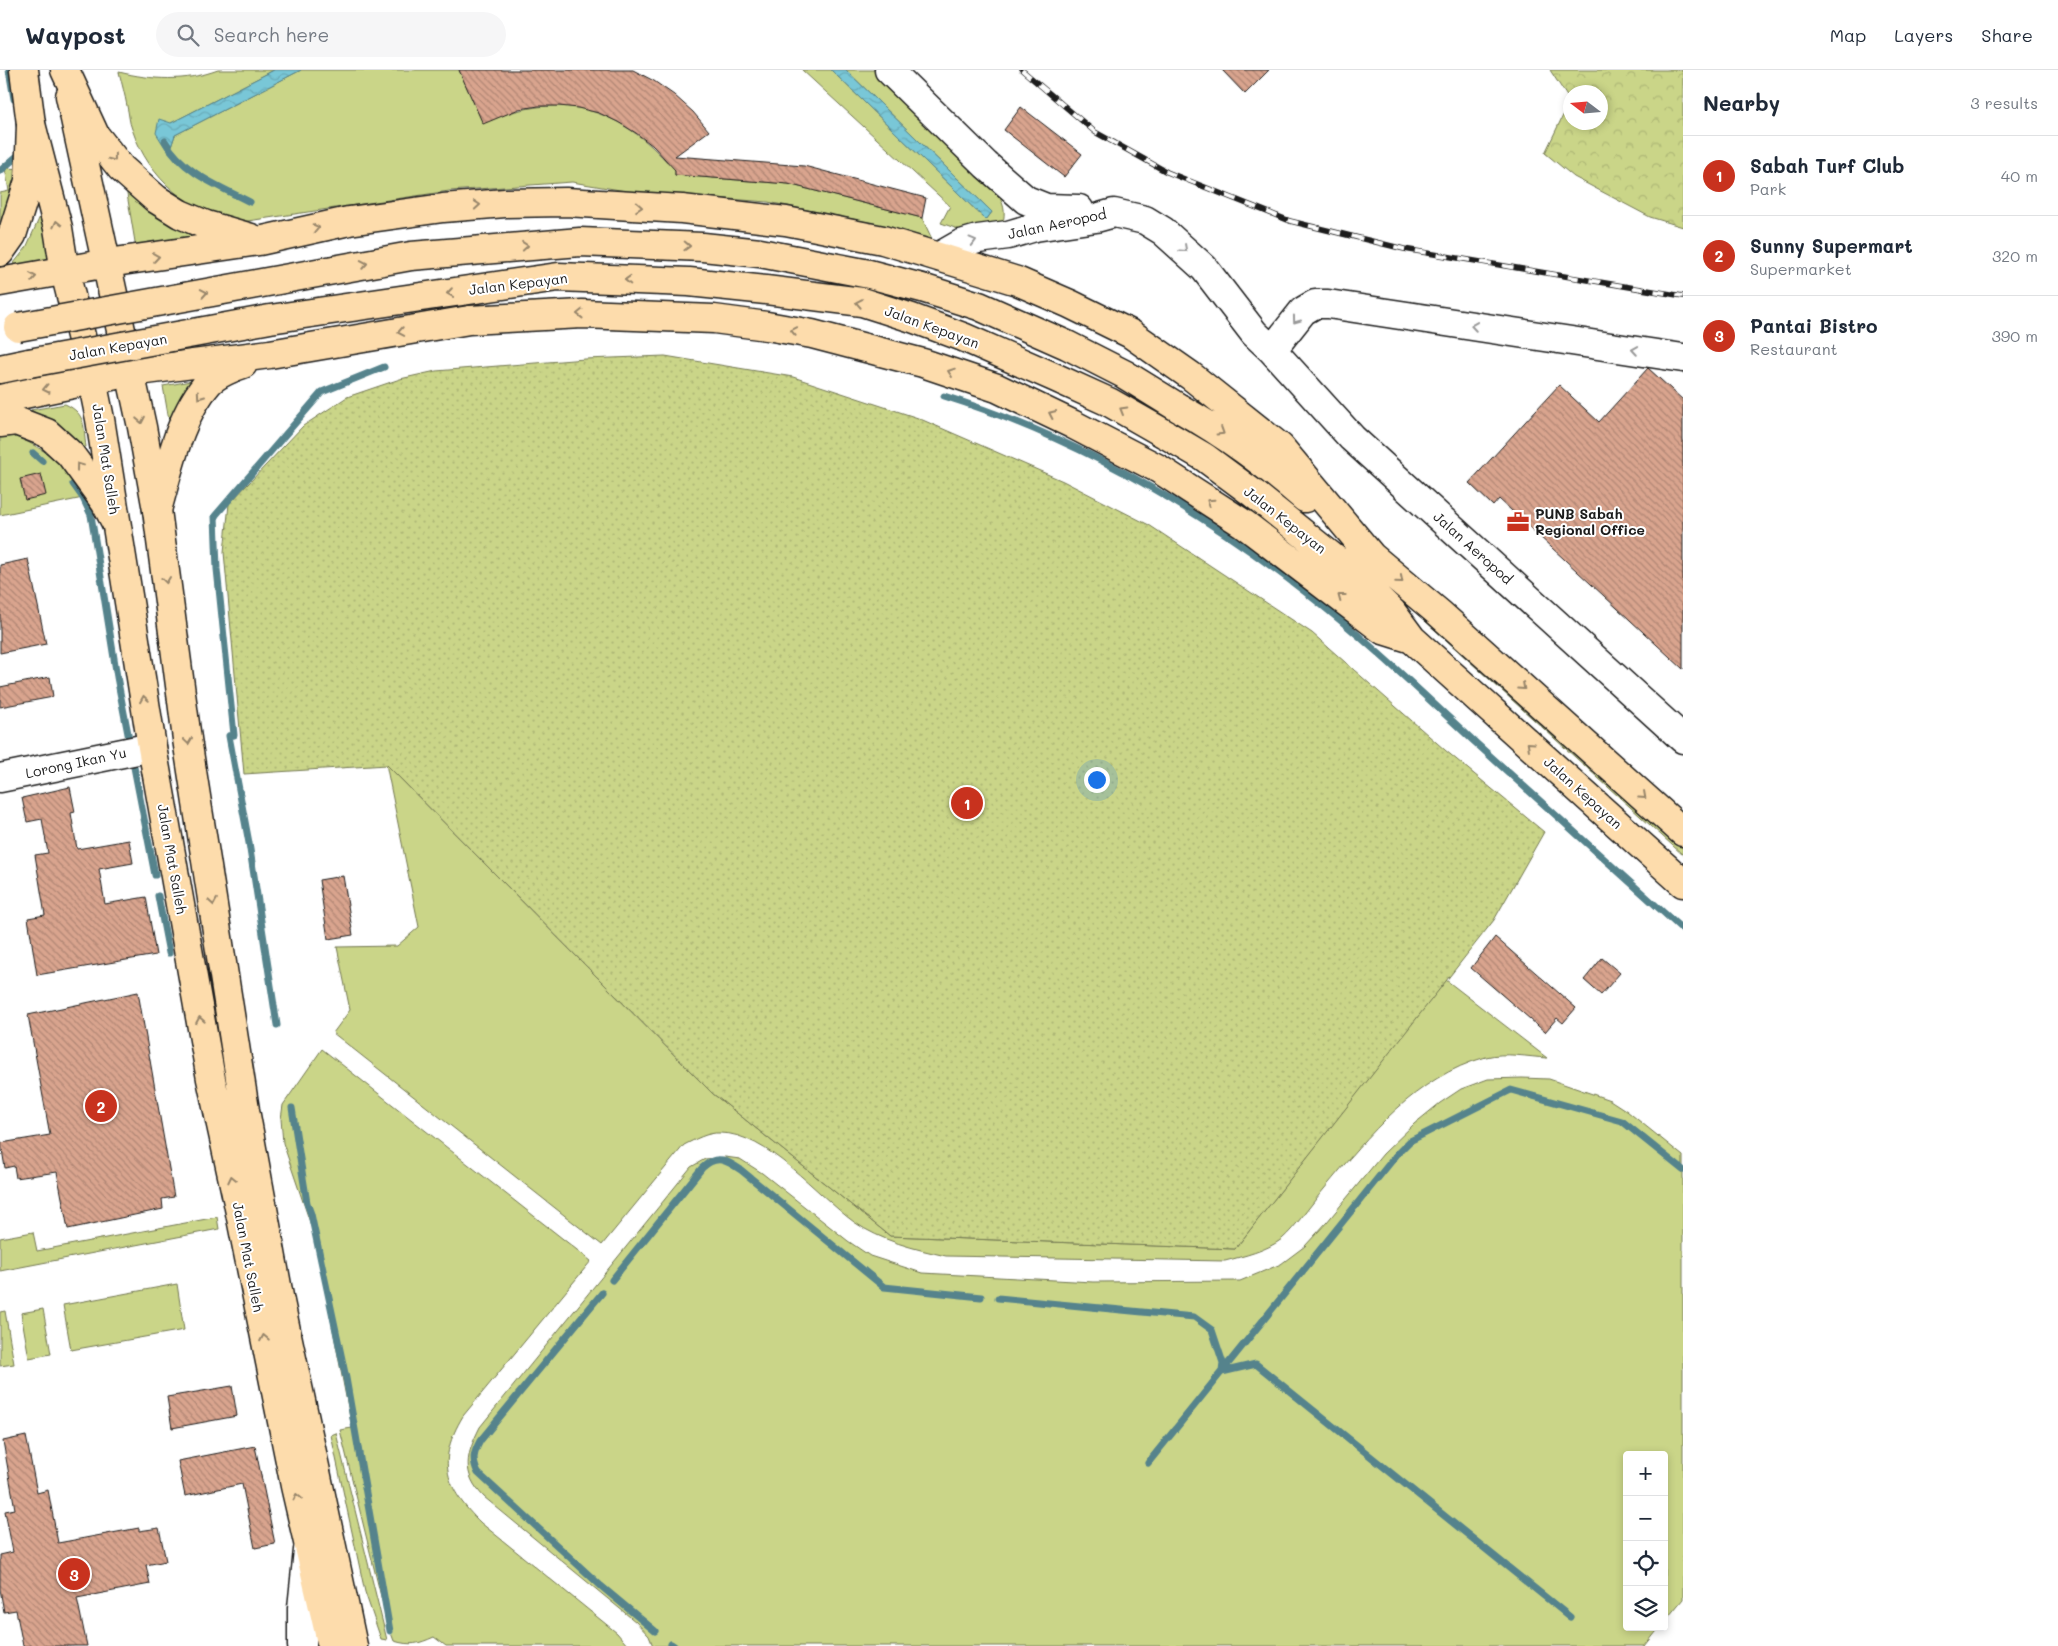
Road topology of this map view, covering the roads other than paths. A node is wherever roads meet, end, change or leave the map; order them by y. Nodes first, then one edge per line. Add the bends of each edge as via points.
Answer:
1 (24, 70) edge
2 (64, 70) edge
3 (888, 70) edge
4 (31, 124) junction
5 (986, 165) junction
6 (1114, 212) junction
7 (1008, 235) junction
8 (259, 241) junction
9 (0, 252) edge
10 (940, 256) junction
11 (108, 263) junction
12 (65, 272) junction
13 (0, 282) edge
14 (0, 330) edge
15 (1272, 350) junction
16 (270, 354) junction
17 (1683, 358) edge
18 (0, 369) edge
19 (131, 372) junction
20 (92, 380) junction
21 (0, 399) edge
22 (0, 423) edge
23 (157, 510) junction
24 (115, 521) junction
25 (1372, 557) junction
26 (1412, 639) junction
27 (1681, 737) edge
28 (152, 747) junction
29 (0, 778) edge
30 (1683, 832) edge
31 (1683, 883) edge
32 (308, 1545) junction
33 (301, 1646) edge
34 (332, 1646) edge
35 (353, 1646) edge

1 - 4 main road, Jalan Mat Salleh
2 -> 8 main road via 95,135 121,168 142,187 180,214 206,226
2 - 11 main road, Jalan Mat Salleh
3 - 5 street
4 - 9 main road via 29,181 12,235
12 -> 4 main road, Jalan Mat Salleh via 58,228
5 - 6 street via 1026,200 1046,208
5 - 7 street via 1011,212
6 - 7 street, Jalan Aeropod
6 -> 15 street, Jalan Aeropod via 1145,220 1163,231 1204,268 1254,333
10 -> 7 street, Jalan Aeropod via 961,244
8 -> 10 main road via 349,222 443,208 566,202 682,209 786,221 883,240
11 -> 8 main road
10 - 25 main road via 1017,281 1132,334 1280,447
11 - 12 main road
11 - 19 main road, Jalan Mat Salleh
13 -> 12 main road
12 - 20 main road, Jalan Mat Salleh
14 -> 25 main road, Jalan Kepayan, bridge via 411,256 580,242 703,247 760,253 922,288 979,306 1067,345 1124,374 1222,433 1267,465
17 -> 15 street via 1328,304 1315,304 1303,311
15 - 27 street, Jalan Aeropod via 1352,438
16 - 19 main road
16 -> 23 main road via 236,366 210,381 193,406 176,442
26 -> 16 main road via 1383,630 1244,524 1159,469 1072,424 997,388 923,363 812,334 714,319 582,314 469,320
26 -> 18 main road, Jalan Kepayan, bridge via 1392,612 1352,573 1204,457 1109,402 1062,380 963,337 862,302 689,282 558,277 270,319
19 - 20 main road
19 -> 23 main road, Jalan Mat Salleh
20 -> 21 main road
20 - 24 main road, Jalan Mat Salleh
24 -> 22 main road via 70,454 47,433 16,421
23 -> 35 main road, Jalan Mat Salleh via 187,739 245,1110 280,1302
28 -> 24 main road, Jalan Mat Salleh
25 -> 30 main road, Jalan Kepayan
31 -> 26 main road, Jalan Kepayan
28 - 29 street, Lorong Ikan Yu
32 -> 28 main road, Jalan Mat Salleh via 211,1079
32 - 33 street
32 - 34 main road, Jalan Mat Salleh

